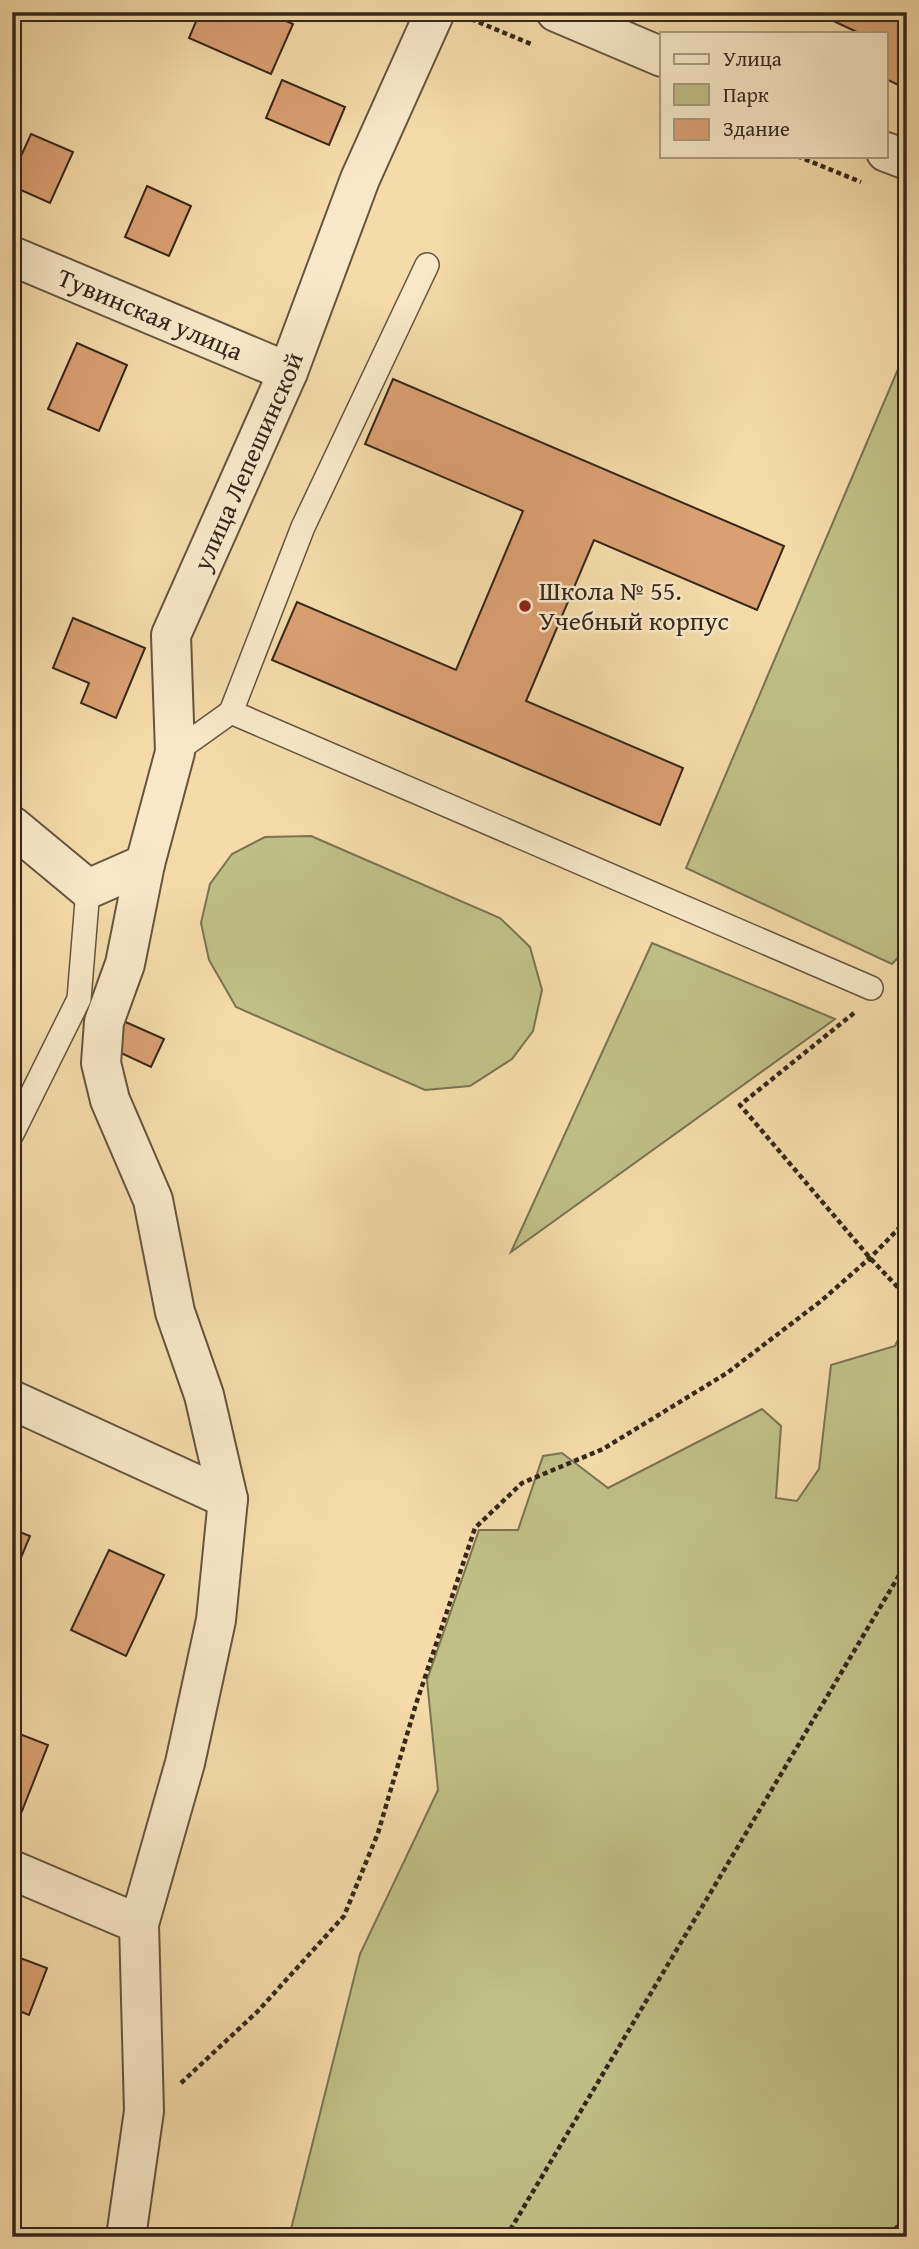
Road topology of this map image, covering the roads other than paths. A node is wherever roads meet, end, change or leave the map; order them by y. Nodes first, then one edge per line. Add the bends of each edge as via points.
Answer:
1 (435, 12) edge
2 (556, 12) edge
3 (660, 56) edge
4 (888, 153) edge
5 (907, 160) edge
6 (12, 256) edge
7 (427, 265) dead end
8 (288, 372) junction
9 (231, 712) junction
10 (175, 752) junction
11 (12, 826) edge
12 (145, 864) junction
13 (88, 889) junction
14 (871, 988) dead end
15 (12, 1134) edge
16 (12, 1400) edge
17 (228, 1499) junction
18 (12, 1870) edge
19 (139, 1924) junction
20 (126, 2237) edge

1 - 8 street, улица Лепешинской via 360,179
2 - 3 street
4 - 5 street
6 - 8 street, Тувинская улица
7 - 9 lane via 303,527
8 - 10 street, улица Лепешинской via 171,635
9 - 10 lane
9 - 14 lane
10 - 12 street, улица Лепешинской
11 - 13 street
12 - 13 street
12 - 17 street, улица Лепешинской via 125,964 104,1022 101,1063 110,1100 153,1200 175,1312 204,1395
13 - 15 lane via 79,999
16 - 17 street
17 - 19 street, улица Лепешинской via 216,1620 185,1763
18 - 19 street
19 - 20 street, улица Лепешинской via 144,2111

